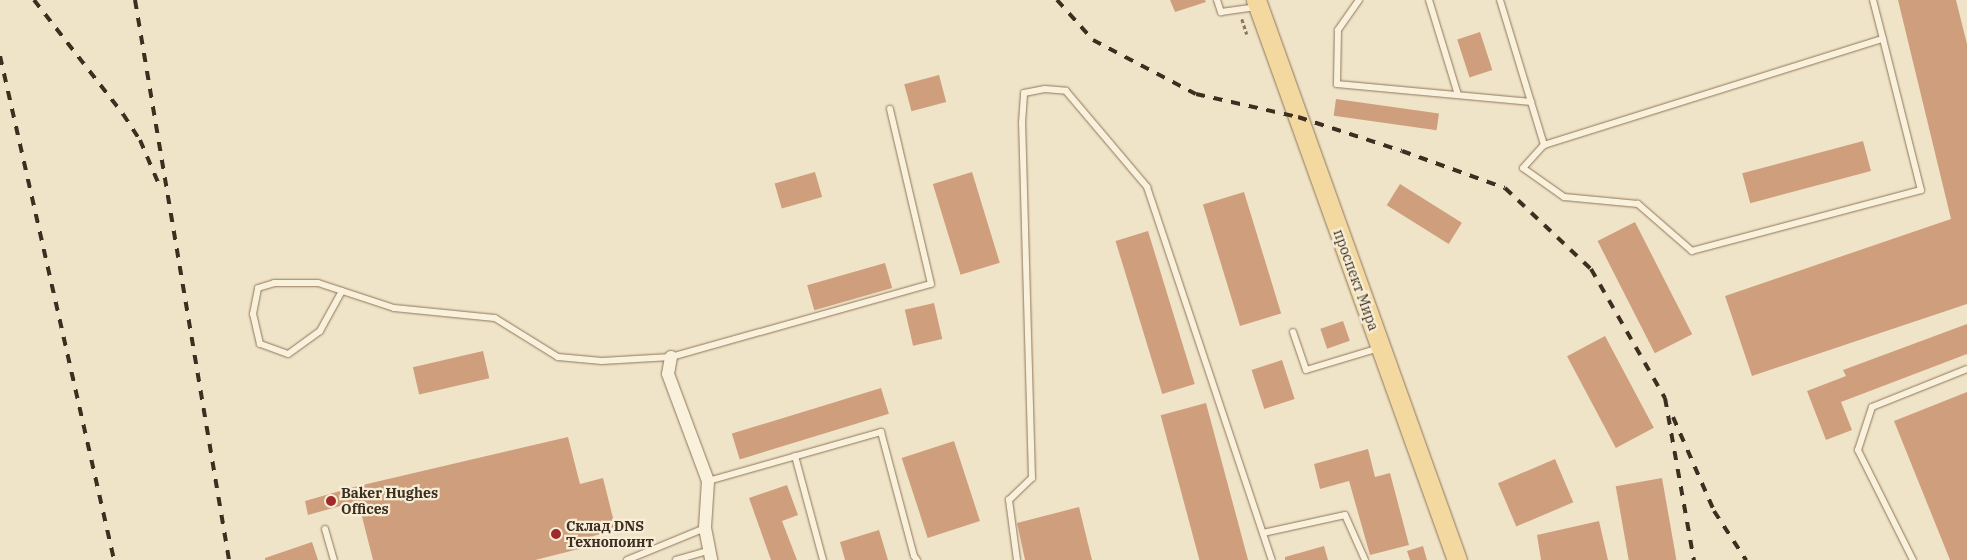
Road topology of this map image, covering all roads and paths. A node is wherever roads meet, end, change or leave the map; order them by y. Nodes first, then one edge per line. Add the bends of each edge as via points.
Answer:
1 (1217, 0) edge
2 (1359, 0) edge
3 (1429, 0) edge
4 (1500, 0) edge
5 (1873, 0) edge
6 (1257, 3) edge
7 (1238, 10) junction
8 (1247, 34) dead end
9 (1883, 39) junction
10 (1458, 95) junction
11 (1531, 102) junction
12 (890, 109) dead end
13 (1544, 145) junction
14 (342, 291) junction
15 (1293, 332) dead end
16 (1380, 347) junction
17 (671, 357) junction
18 (1967, 369) edge
19 (794, 456) junction
20 (708, 481) junction
21 (705, 528) junction
22 (325, 529) dead end
23 (1263, 533) junction
24 (710, 555) edge
25 (334, 560) edge
26 (627, 560) edge
27 (676, 560) edge
28 (823, 560) edge
29 (917, 560) edge
30 (1017, 560) edge
31 (1272, 560) edge
32 (1364, 560) edge
33 (1457, 560) edge
34 (1913, 560) edge

1 - 7 lane via 1221,12
2 - 10 lane via 1338,30 1337,84
3 - 10 lane
4 - 11 lane
5 - 9 lane
6 - 7 lane
6 - 16 main road, проспект Мира
7 - 8 path
9 - 13 lane
9 - 13 lane via 1921,190 1692,251 1638,204 1564,197 1523,168
10 - 11 lane
11 - 13 lane
12 - 17 lane via 930,284
14 - 14 lane via 320,332 288,354 260,344 253,314 258,288 274,283 318,283
14 - 17 lane via 394,308 495,318 558,356 602,361
15 - 16 lane via 1306,370
16 - 33 main road, проспект Мира
17 - 20 street via 668,374
18 - 34 lane via 1872,407 1858,450
19 - 20 lane
19 - 28 lane
19 - 29 lane via 881,432
20 - 21 street
21 - 24 street
21 - 26 lane
22 - 25 lane
23 - 30 lane via 1147,187 1066,91 1045,89 1024,93 1022,123 1032,478 1009,500
23 - 31 lane
23 - 32 lane via 1345,515
24 - 27 lane

